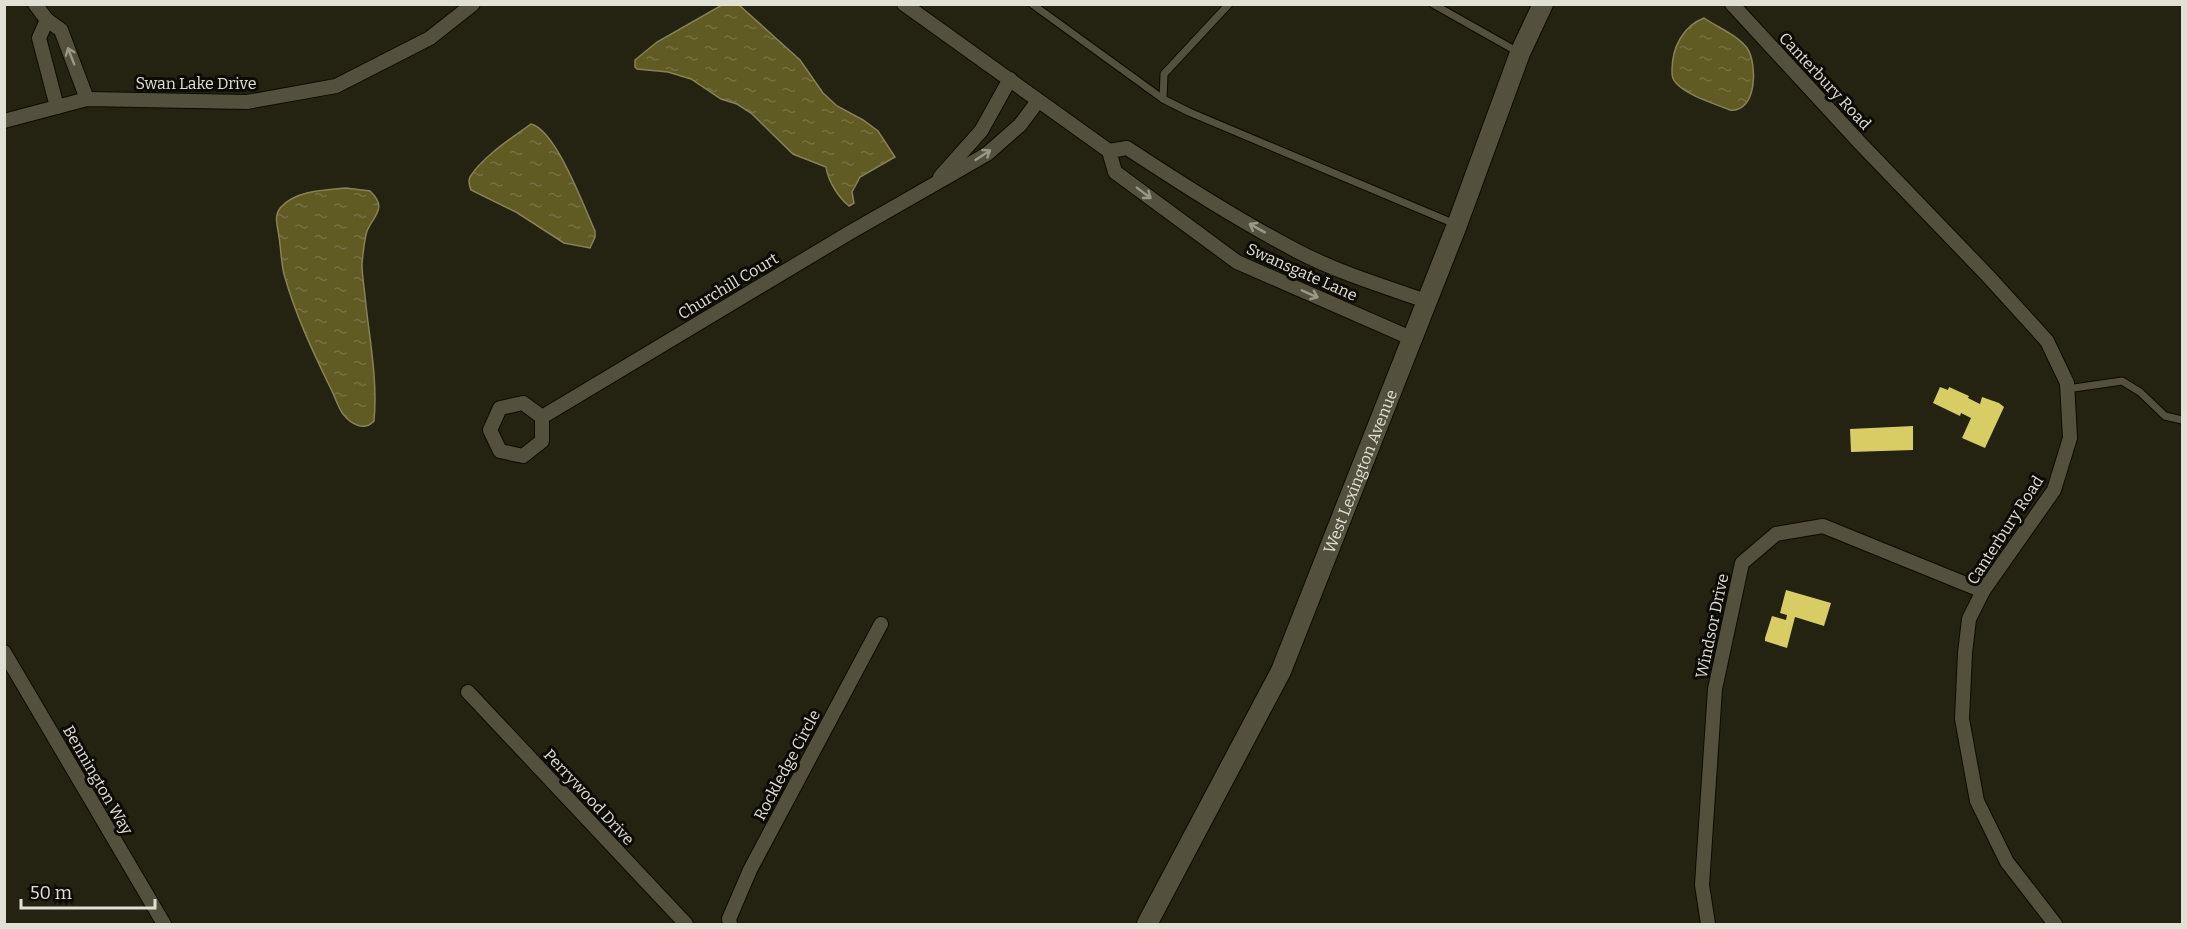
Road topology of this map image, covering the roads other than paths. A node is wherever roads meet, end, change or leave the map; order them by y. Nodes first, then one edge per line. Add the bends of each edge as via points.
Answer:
1 (35, 4) edge
2 (473, 4) edge
3 (904, 4) edge
4 (1032, 4) edge
5 (1228, 4) edge
6 (1433, 4) edge
7 (1543, 4) edge
8 (1732, 4) edge
9 (47, 20) junction
10 (1520, 53) junction
11 (1010, 79) junction
12 (87, 99) junction
13 (1163, 99) junction
14 (1038, 101) junction
15 (57, 107) junction
16 (4, 121) edge
17 (1109, 151) junction
18 (933, 185) junction
19 (1457, 225) junction
20 (1426, 301) junction
21 (1413, 339) junction
22 (2067, 389) junction
23 (542, 417) dead end
24 (2182, 420) edge
25 (1983, 591) junction
26 (881, 624) dead end
27 (4, 652) edge
28 (468, 692) dead end
29 (164, 924) edge
30 (686, 924) edge
31 (730, 924) edge
32 (1147, 924) edge
33 (1708, 924) edge
34 (2055, 924) edge

1 - 9 street
2 - 12 street, Swan Lake Drive via 430,38 336,86 247,102
3 - 11 street, Swansgate Lane
4 - 13 lane
5 - 13 lane via 1164,74
6 - 10 lane
7 - 10 street, West Lexington Avenue
8 - 22 street, Canterbury Road via 2047,341
12 -> 9 street via 61,30
9 - 15 street via 39,38
10 - 19 street, West Lexington Avenue
11 - 14 street, Swansgate Lane
11 - 18 street, Churchill Court via 981,131
12 - 15 street, Swan Lake Drive
13 - 19 lane
14 - 17 street, Swansgate Lane
18 -> 14 street, Churchill Court via 987,154 1020,125
15 - 16 street, Swan Lake Drive
20 -> 17 street, Swansgate Lane via 1298,252 1216,206 1126,148
17 -> 21 street, Swansgate Lane via 1115,171 1237,262
18 - 23 street, Churchill Court
19 - 20 street, West Lexington Avenue
20 - 21 street, West Lexington Avenue
21 - 32 street, West Lexington Avenue via 1281,671
22 - 24 lane via 2122,381 2165,416
22 - 25 street, Canterbury Road via 2070,438 2054,490
25 - 33 street, Windsor Drive via 1823,526 1776,534 1742,563 1715,689 1702,885
25 - 34 street, Canterbury Road via 1969,619 1962,719 1977,801 2007,862
26 - 31 street, Rockledge Circle via 750,870
27 - 29 street, Bennington Way
28 - 30 street, Perrywood Drive

